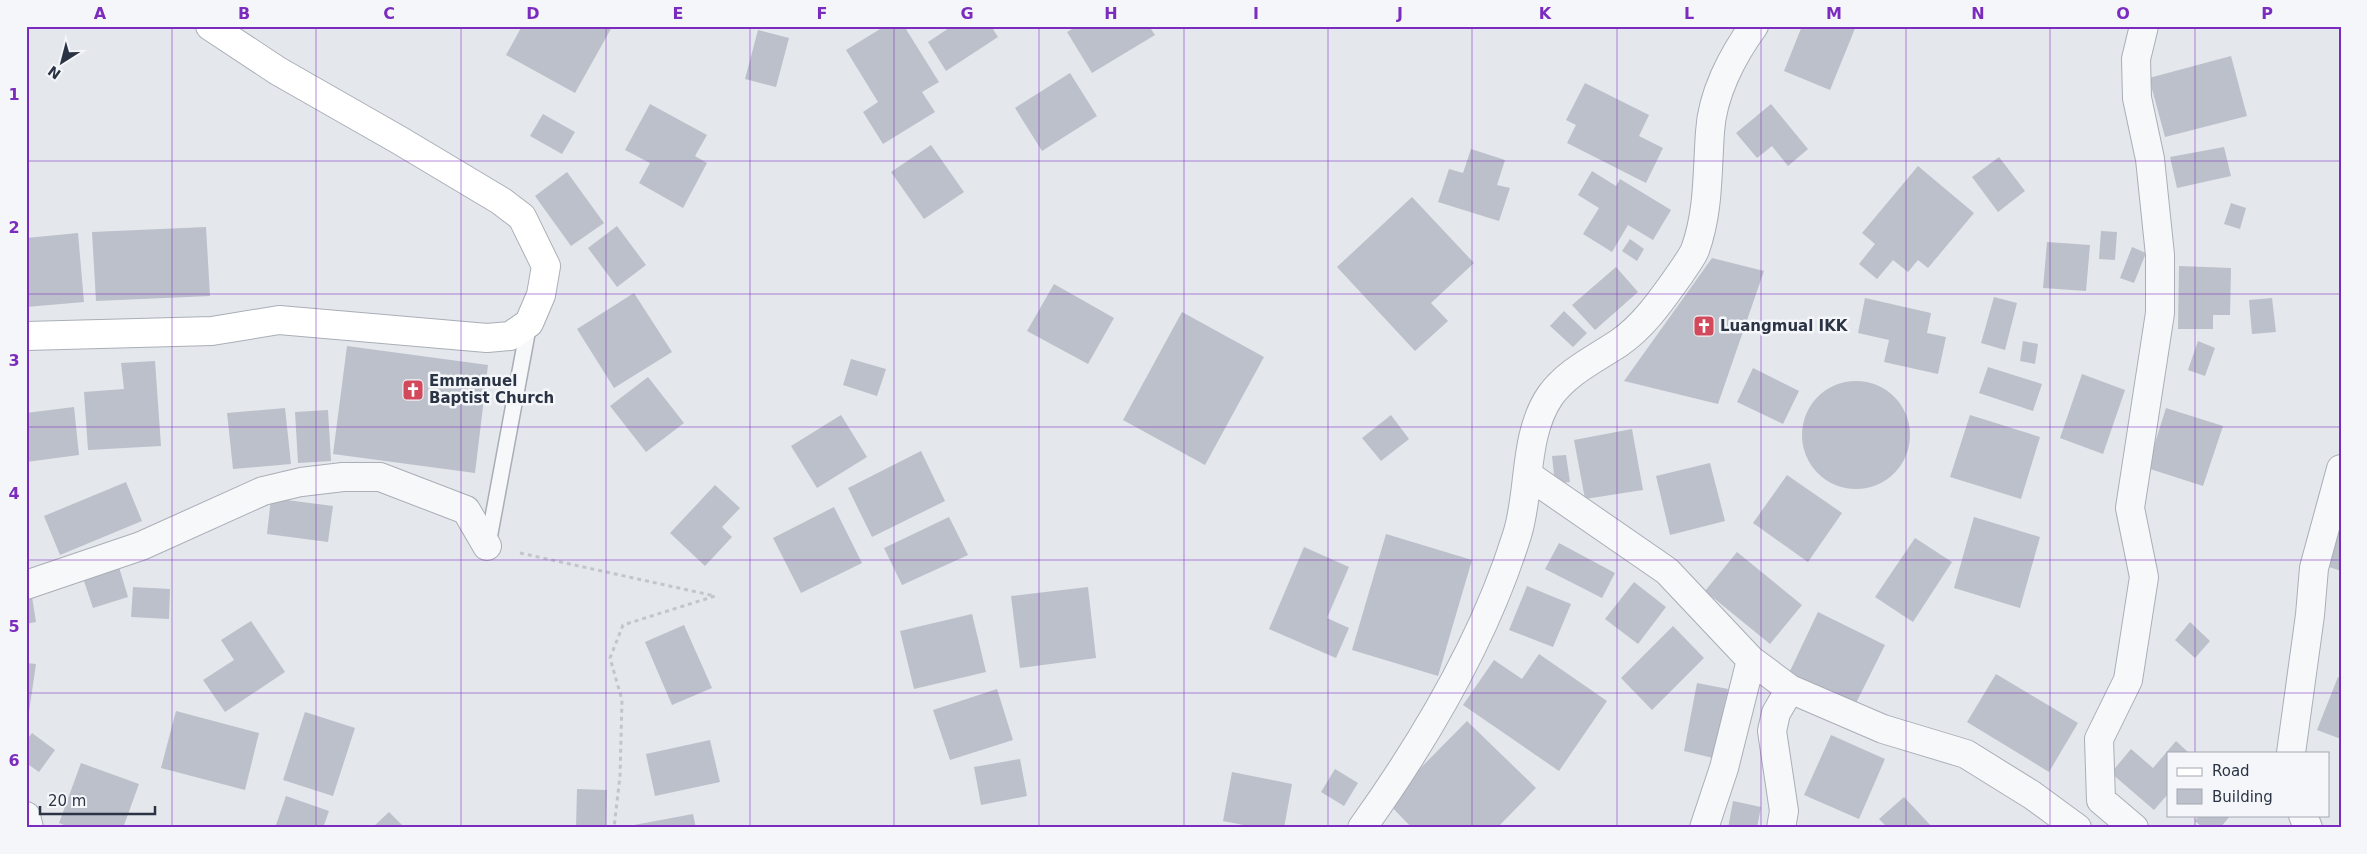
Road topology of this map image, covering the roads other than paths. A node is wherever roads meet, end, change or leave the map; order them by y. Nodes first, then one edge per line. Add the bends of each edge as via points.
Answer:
1 (210, 26) edge
2 (1754, 26) edge
3 (2144, 26) edge
4 (529, 323) junction
5 (26, 336) edge
6 (2341, 469) edge
7 (1528, 475) junction
8 (487, 546) joint
9 (26, 585) edge
10 (1751, 660) junction
11 (1790, 689) junction
12 (2290, 752) edge
13 (26, 816) edge
14 (2303, 816) edge
15 (29, 828) edge
16 (1362, 828) edge
17 (1704, 828) edge
18 (1781, 828) edge
19 (2077, 828) edge
20 (2134, 828) edge
21 (2308, 828) edge

1 - 4 street via 278,71 399,140 522,217 546,266 541,295
2 - 7 street via 1722,80 1710,129 1705,214 1694,253 1656,309 1622,341 1568,376 1550,397 1536,426
3 - 20 street via 2136,59 2137,98 2150,159 2160,255 2160,313 2130,508 2144,577 2128,680 2099,739 2101,800
4 - 5 street via 510,336 487,338 279,320 212,331
4 - 8 lane
6 - 12 street via 2314,568
7 - 10 street via 1668,571
7 - 16 street via 1518,533 1493,602 1437,710 1394,783
8 - 9 street via 466,510 380,477 343,477 263,491 141,546
10 - 11 street
10 - 17 street via 1724,768
11 - 18 street via 1776,712 1772,731 1784,811
11 - 19 street via 1883,729 1966,754
13 - 15 street
14 - 21 street

